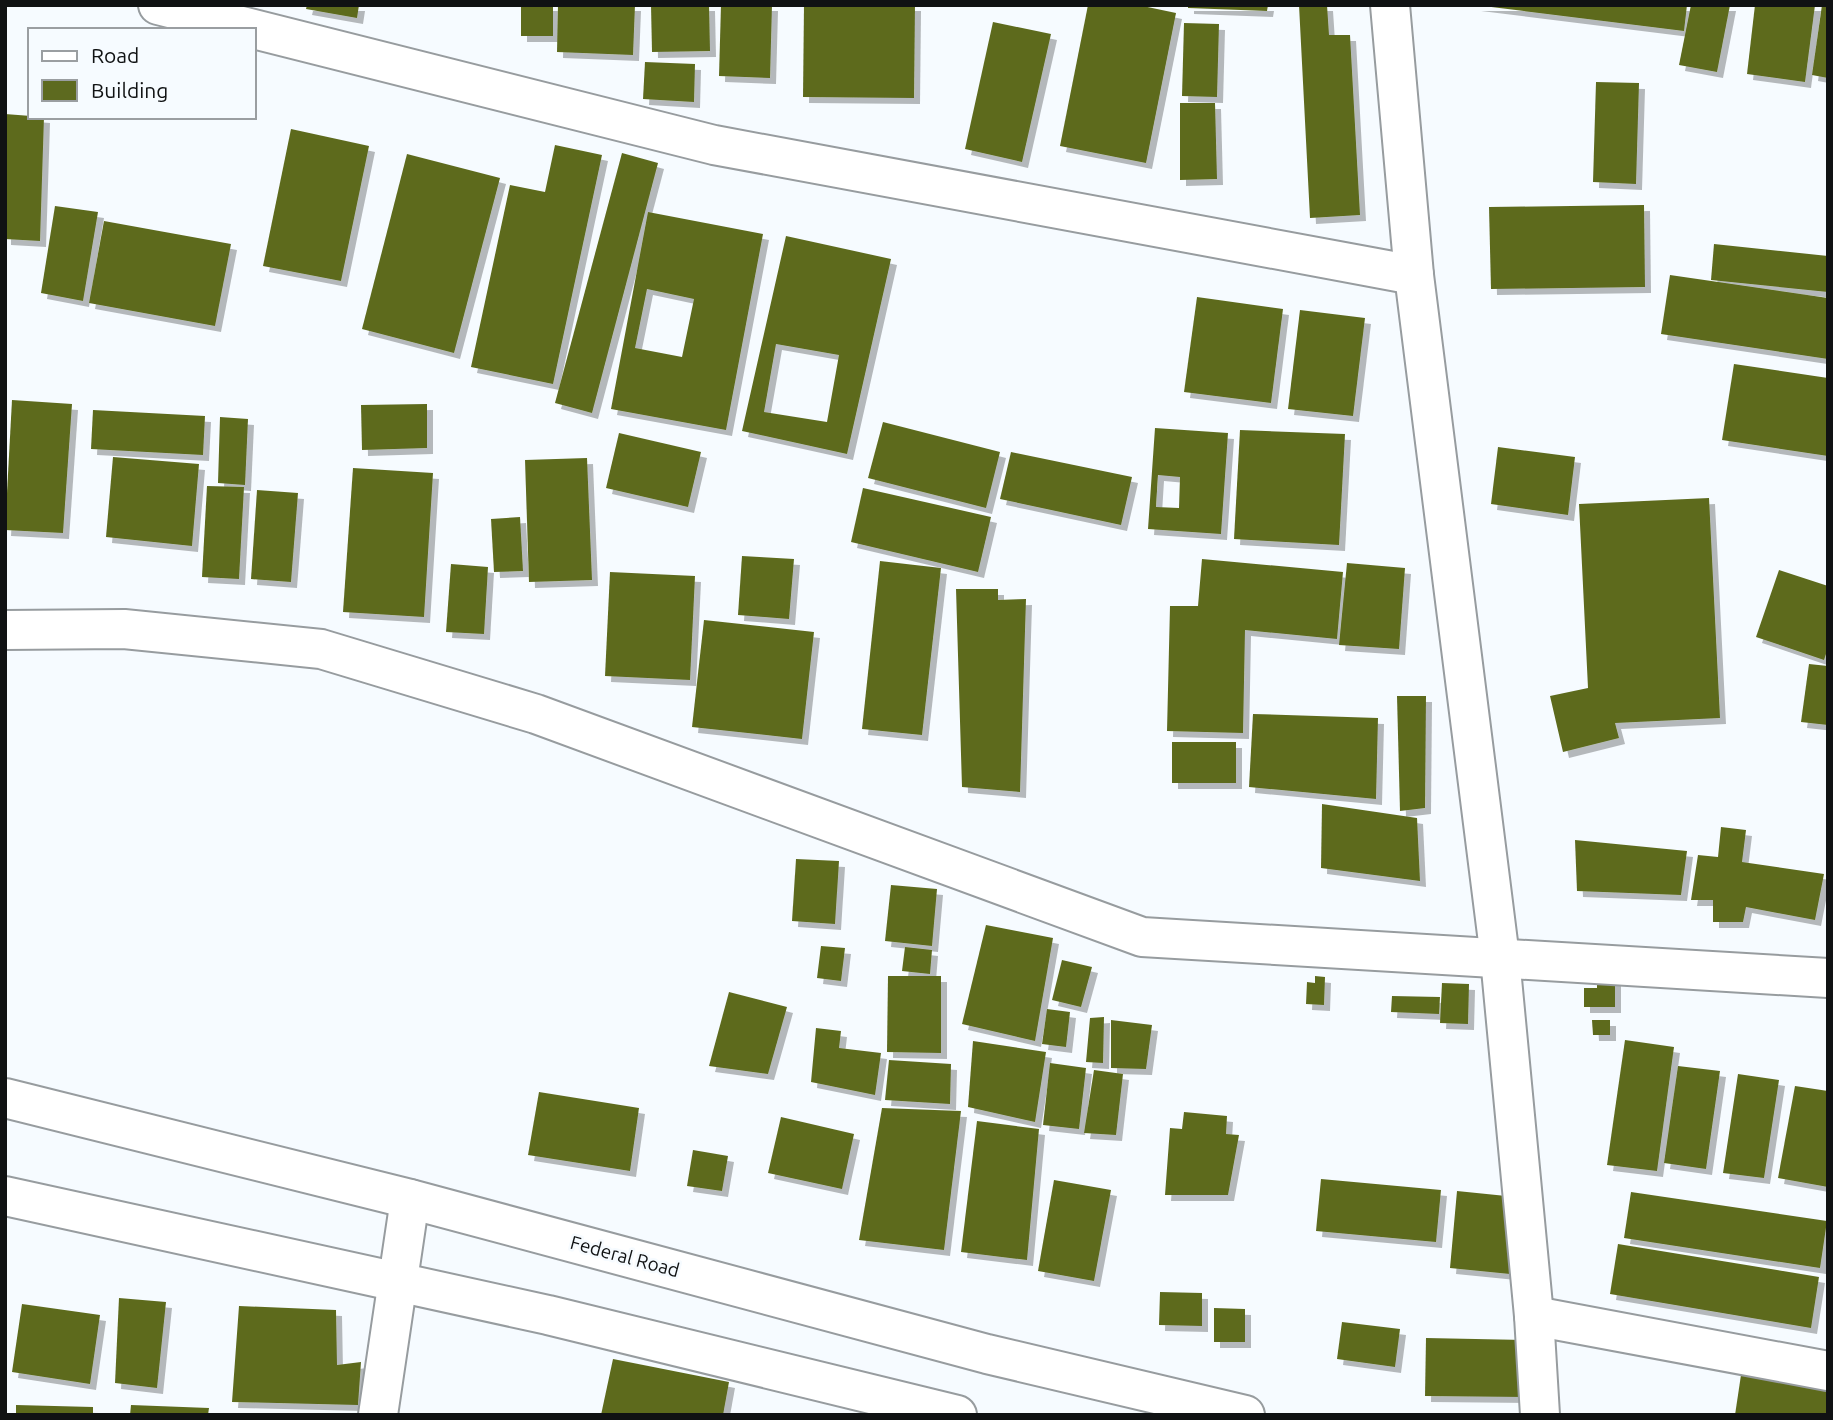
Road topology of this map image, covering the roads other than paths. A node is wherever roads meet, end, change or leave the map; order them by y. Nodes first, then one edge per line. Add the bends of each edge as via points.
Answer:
1 (158, 5) edge
2 (1390, 5) edge
3 (249, 28) edge
4 (256, 30) edge
5 (1414, 275) junction
6 (5, 630) edge
7 (1500, 958) junction
8 (1828, 978) edge
9 (5, 1098) edge
10 (5, 1196) edge
11 (410, 1199) junction
12 (396, 1281) junction
13 (1534, 1316) junction
14 (1828, 1371) edge
15 (378, 1415) edge
16 (957, 1415) edge
17 (1245, 1415) edge
18 (1540, 1415) edge

1 - 3 street
2 - 5 street
4 - 5 street via 714,145
5 - 7 street
6 - 7 street via 124,629 321,649 536,713 1142,937
7 - 8 street
7 - 13 street
9 - 11 street, Federal Road
10 - 12 street
11 - 12 street
11 - 17 street, Federal Road via 987,1353
12 - 15 street
12 - 16 street
13 - 14 street
13 - 18 street

